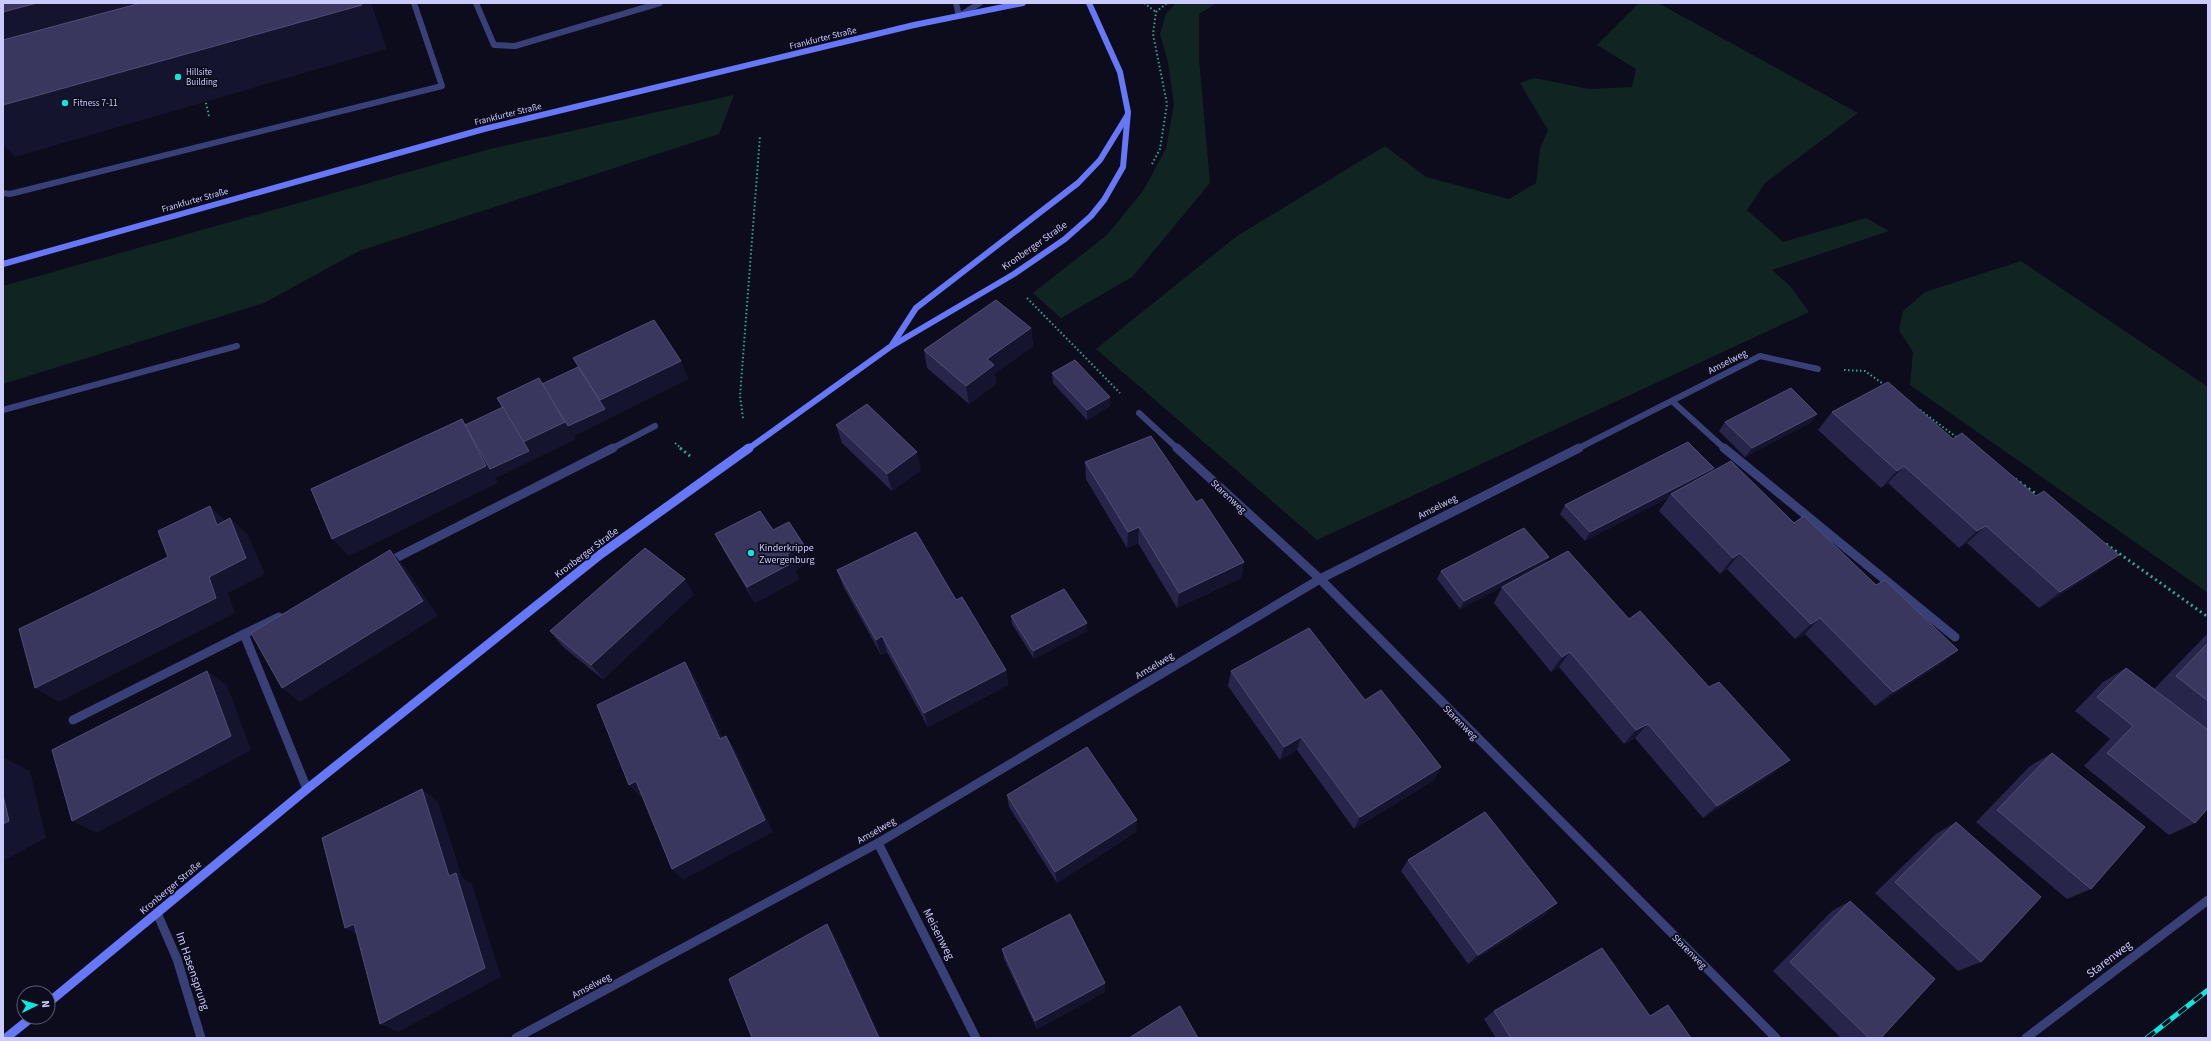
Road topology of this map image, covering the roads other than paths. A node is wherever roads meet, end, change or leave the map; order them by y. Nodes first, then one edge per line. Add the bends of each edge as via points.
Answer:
1 (414, 3) edge
2 (476, 3) edge
3 (660, 3) edge
4 (956, 3) edge
5 (980, 3) edge
6 (1023, 3) edge
7 (1089, 3) edge
8 (959, 16) junction
9 (1128, 112) junction
10 (3, 193) edge
11 (3, 264) edge
12 (237, 346) dead end
13 (890, 347) junction
14 (1818, 369) road end
15 (1672, 401) junction
16 (3, 410) edge
17 (1139, 413) road end
18 (656, 426) road end
19 (379, 566) edge
20 (1320, 579) junction
21 (287, 613) edge
22 (244, 634) junction
23 (1955, 637) dead end
24 (73, 720) dead end
25 (307, 789) junction
26 (878, 843) junction
27 (2208, 900) edge
28 (157, 913) junction
29 (56, 996) edge
30 (22, 1025) edge
31 (6, 1038) edge
32 (201, 1038) edge
33 (516, 1038) edge
34 (976, 1038) edge
35 (1776, 1038) edge
36 (2026, 1038) edge

1 - 10 street via 442,86 10,194
2 - 3 street via 494,45 515,46
4 - 8 street
5 - 8 street
6 - 8 street, Frankfurter Straße
7 - 9 street, Kronberger Straße via 1120,72
8 - 11 street, Frankfurter Straße via 484,129
9 - 13 street, Kronberger Straße via 1100,160 1078,183 916,308
9 - 13 street, Kronberger Straße via 1123,167 1104,200 1091,216 1065,240 1014,274
12 - 16 street
13 - 25 street, Kronberger Straße via 601,554
14 - 15 street, Amselweg via 1760,356
15 - 20 street, Amselweg
15 - 23 street via 1744,466
17 - 20 street, Starenweg
18 - 19 street
20 - 26 street, Amselweg
20 - 35 street, Starenweg
21 - 22 street
22 - 24 street
22 - 25 street
25 - 28 street, Kronberger Straße
26 - 33 street, Amselweg
26 - 34 street, Meisenweg
27 - 36 street, Starenweg
28 - 29 street, Kronberger Straße
28 - 32 street, Im Hasensprung via 177,959
30 - 31 street

